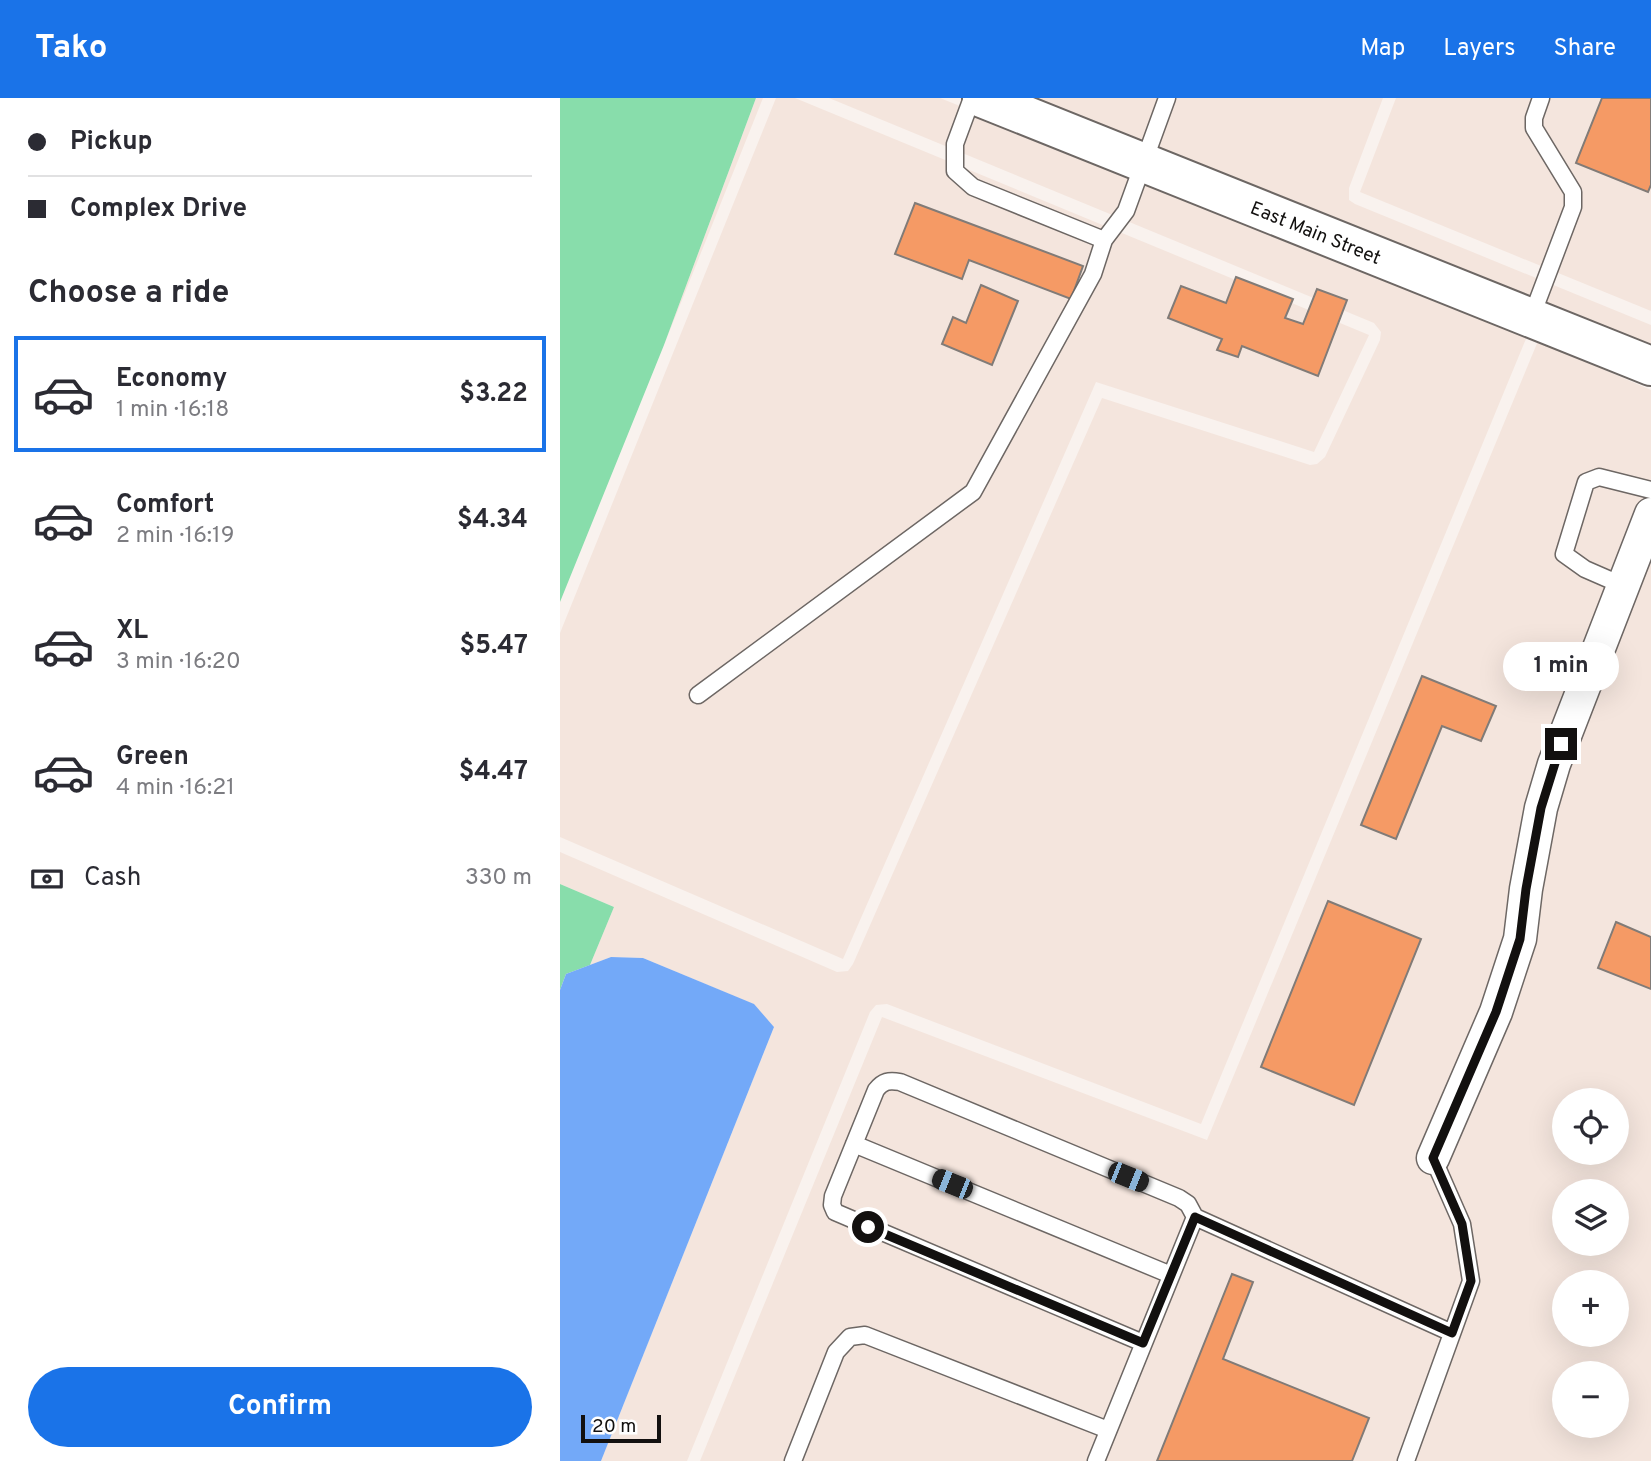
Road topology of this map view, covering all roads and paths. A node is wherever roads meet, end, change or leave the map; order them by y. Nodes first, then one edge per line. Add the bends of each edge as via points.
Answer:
1 (972, 98) edge
2 (982, 98) edge
3 (1167, 98) edge
4 (1541, 98) edge
5 (1142, 163) junction
6 (1104, 240) junction
7 (1531, 318) junction
8 (1651, 366) edge
9 (1651, 490) edge
10 (1651, 514) edge
11 (1624, 586) junction
12 (698, 695) dead end
13 (854, 1144) junction
14 (1433, 1158) joint
15 (1195, 1217) junction
16 (1171, 1275) junction
17 (1452, 1333) junction
18 (1143, 1343) junction
19 (1108, 1430) junction
20 (793, 1461) edge
21 (1096, 1461) edge
22 (1406, 1461) edge

1 - 6 lane via 955,144 955,171 973,187
2 - 5 main road, East Main Street
3 - 5 lane
4 - 7 lane via 1534,128 1573,192 1573,207
5 - 6 lane via 1126,211
5 - 7 main road, East Main Street
6 - 12 lane via 1093,274 973,492
7 - 8 main road, East Main Street
9 - 11 lane via 1599,477 1586,482 1564,554
10 - 11 street
11 - 14 street via 1550,775 1533,848 1520,939 1496,1012
13 - 15 lane via 876,1090 889,1080 900,1082 1179,1198
13 - 16 lane
13 - 18 lane via 833,1196 835,1212
14 - 17 lane via 1462,1224 1471,1281
15 - 16 lane
15 - 17 lane
16 - 18 lane
17 - 22 lane
18 - 19 lane
19 - 20 lane via 865,1335 850,1337 836,1352
19 - 21 lane

